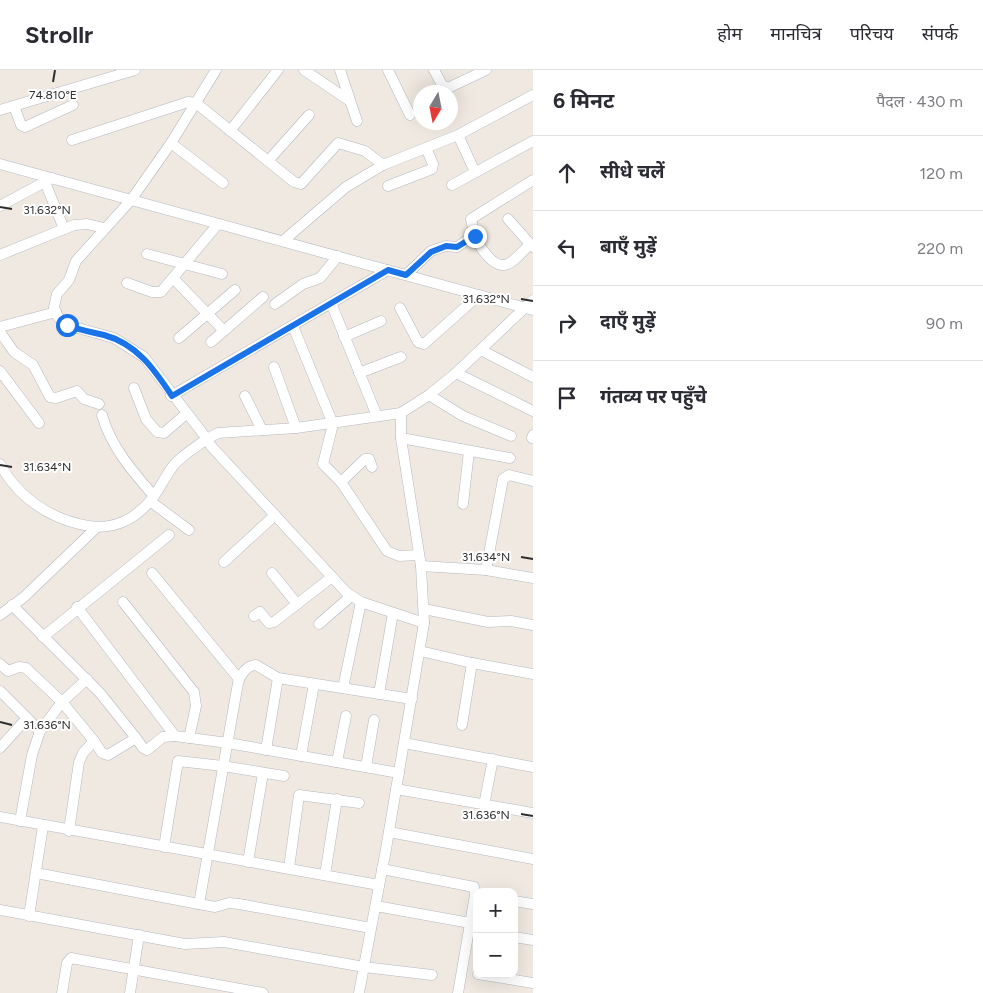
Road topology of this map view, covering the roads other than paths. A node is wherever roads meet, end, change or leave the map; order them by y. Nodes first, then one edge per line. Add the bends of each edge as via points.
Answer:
1 (135, 70) edge
2 (216, 70) edge
3 (278, 70) edge
4 (304, 70) edge
5 (340, 70) edge
6 (388, 70) edge
7 (434, 70) edge
8 (486, 70) edge
9 (533, 95) edge
10 (350, 102) junction
11 (196, 103) junction
12 (73, 105) dead end
13 (14, 106) junction
14 (0, 110) edge
15 (309, 115) dead end
16 (410, 115) dead end
17 (357, 121) dead end
18 (230, 131) junction
19 (458, 136) junction
20 (72, 140) dead end
21 (533, 141) edge
22 (171, 144) junction
23 (426, 148) junction
24 (268, 162) junction
25 (0, 164) edge
26 (384, 165) junction
27 (475, 172) junction
28 (48, 180) junction
29 (533, 180) edge
30 (222, 183) dead end
31 (452, 185) dead end
32 (388, 186) dead end
33 (131, 200) junction
34 (0, 206) edge
35 (508, 219) dead end
36 (218, 224) junction
37 (104, 228) junction
38 (64, 229) junction
39 (475, 236) junction
40 (283, 241) junction
41 (531, 246) edge
42 (147, 254) dead end
43 (0, 255) edge
44 (338, 256) junction
45 (184, 264) junction
46 (388, 270) junction
47 (222, 274) dead end
48 (406, 275) junction
49 (173, 278) junction
50 (127, 283) dead end
51 (235, 290) dead end
52 (479, 295) junction
53 (263, 297) dead end
54 (533, 300) edge
55 (331, 303) junction
56 (275, 304) dead end
57 (400, 308) dead end
58 (529, 309) edge
59 (56, 312) junction
60 (208, 314) junction
61 (382, 321) dead end
62 (293, 326) junction
63 (0, 328) edge
64 (224, 330) junction
65 (344, 337) junction
66 (179, 338) dead end
67 (210, 342) dead end
68 (481, 350) junction
69 (402, 357) dead end
70 (274, 367) dead end
71 (0, 372) edge
72 (359, 373) junction
73 (456, 373) junction
74 (533, 377) edge
75 (134, 388) dead end
76 (429, 395) junction
77 (172, 396) junction
78 (245, 396) dead end
79 (99, 404) dead end
80 (533, 410) edge
81 (401, 413) junction
82 (186, 414) junction
83 (102, 415) dead end
84 (377, 416) junction
85 (39, 423) dead end
86 (334, 424) junction
87 (296, 428) junction
88 (262, 430) junction
89 (511, 436) dead end
90 (401, 438) junction
91 (207, 439) junction
92 (470, 451) junction
93 (510, 458) dead end
94 (2, 467) edge
95 (372, 467) dead end
96 (533, 480) edge
97 (0, 481) edge
98 (341, 482) junction
99 (152, 499) junction
100 (463, 504) dead end
101 (275, 515) junction
102 (96, 528) junction
103 (189, 530) dead end
104 (169, 535) dead end
105 (419, 555) junction
106 (224, 562) dead end
107 (421, 566) junction
108 (486, 570) junction
109 (152, 573) dead end
110 (272, 573) dead end
111 (332, 577) junction
112 (533, 578) edge
113 (356, 599) junction
114 (123, 602) dead end
115 (297, 604) junction
116 (12, 606) junction
117 (77, 608) junction
118 (424, 609) junction
119 (394, 613) junction
120 (0, 615) edge
121 (254, 616) dead end
122 (424, 623) junction
123 (318, 624) dead end
124 (533, 624) edge
125 (43, 637) junction
126 (420, 651) junction
127 (472, 663) junction
128 (0, 664) edge
129 (533, 674) edge
130 (278, 678) junction
131 (239, 679) junction
132 (87, 680) junction
133 (314, 684) junction
134 (343, 688) junction
135 (0, 691) edge
136 (379, 694) junction
137 (412, 699) junction
138 (62, 702) junction
139 (346, 716) dead end
140 (26, 719) junction
141 (374, 720) dead end
142 (462, 725) dead end
143 (40, 731) junction
144 (175, 736) junction
145 (136, 738) junction
146 (189, 738) junction
147 (94, 741) junction
148 (228, 743) junction
149 (404, 743) junction
150 (0, 748) edge
151 (266, 750) junction
152 (302, 756) junction
153 (493, 759) junction
154 (337, 762) junction
155 (223, 766) junction
156 (366, 767) junction
157 (533, 767) edge
158 (263, 773) junction
159 (399, 773) junction
160 (284, 776) dead end
161 (396, 789) junction
162 (337, 799) junction
163 (359, 803) dead end
164 (484, 805) junction
165 (533, 814) edge
166 (0, 817) edge
167 (20, 820) junction
168 (42, 826) junction
169 (69, 831) junction
170 (389, 832) junction
171 (164, 847) junction
172 (207, 855) junction
173 (533, 859) edge
174 (248, 862) junction
175 (288, 868) junction
176 (382, 869) junction
177 (36, 874) junction
178 (325, 875) junction
179 (379, 884) junction
180 (475, 888) edge
181 (518, 902) edge
182 (199, 904) junction
183 (533, 904) edge
184 (376, 906) junction
185 (0, 910) edge
186 (29, 916) junction
187 (472, 927) edge
188 (371, 928) junction
189 (139, 935) junction
190 (518, 938) edge
191 (533, 940) edge
192 (364, 967) junction
193 (462, 969) junction
194 (134, 970) junction
195 (473, 972) edge
196 (432, 975) dead end
197 (502, 978) edge
198 (533, 983) edge
199 (62, 993) edge
200 (130, 993) edge
201 (262, 993) edge
202 (359, 993) edge
203 (458, 993) edge

1 - 13 street
2 - 11 street
3 - 18 street
4 - 10 street
5 - 10 street
6 - 16 street
7 - 8 street via 442,85 448,88
9 - 19 street
10 - 17 street
11 - 18 street
11 - 20 street via 188,102
11 - 22 street
12 - 13 street via 25,127 20,125
13 - 14 street
15 - 24 street
18 - 24 street
19 - 23 street
19 - 27 street
21 - 27 street
22 - 30 street
22 - 33 street
23 - 26 street
23 - 32 street via 433,164 432,170
24 - 26 street via 301,184 338,143 365,151
25 - 28 street
26 - 40 street via 334,196
27 - 31 street
28 - 33 street
28 - 34 street
28 - 38 street
29 - 39 street via 471,219
33 - 36 street
33 - 37 street
35 - 41 street
36 - 40 street
36 - 45 street
37 - 38 street via 82,224
37 - 59 street via 80,256 69,280 57,294
38 - 43 street
39 - 41 street via 489,259 501,265 513,262
39 - 48 street via 457,247 446,246 431,252
40 - 44 street
42 - 45 street
44 - 46 street
44 - 56 street via 320,278 303,284
45 - 47 street
45 - 49 street
46 - 48 street
46 - 55 street
48 - 52 street
49 - 50 street via 158,293
49 - 60 street
51 - 60 street
52 - 57 street via 424,344 418,342
52 - 58 street
53 - 64 street
54 - 58 street
55 - 62 street
55 - 65 street
58 - 68 street
59 - 63 street
59 - 77 street via 67,325 114,338 134,350 151,365
60 - 64 street
60 - 66 street
61 - 65 street
62 - 77 street
62 - 86 street
63 - 79 street via 14,352 33,365 50,397 77,391 84,399
64 - 67 street
65 - 72 street
68 - 73 street
68 - 74 street
69 - 72 street
70 - 87 street
71 - 85 street
72 - 84 street
73 - 76 street
73 - 80 street
75 - 82 street via 146,419 157,432 164,433
76 - 81 street
76 - 89 street via 464,416
77 - 82 street
78 - 88 street
81 - 84 street
81 - 90 street
82 - 91 street
83 - 99 street via 107,431 126,463
84 - 86 street
86 - 87 street
86 - 98 street via 323,461
87 - 88 street
88 - 91 street via 218,433
90 - 92 street
90 - 105 street
91 - 99 street via 174,464
91 - 101 street
92 - 93 street
92 - 100 street
94 - 97 street
94 - 102 street via 16,488 38,506 69,522
95 - 98 street via 369,459 365,458
96 - 108 street via 509,475 503,479
98 - 105 street via 387,551 399,556
99 - 102 street via 124,522
99 - 103 street
101 - 106 street
101 - 111 street
102 - 116 street
104 - 117 street
105 - 107 street
107 - 108 street
107 - 118 street
108 - 112 street
109 - 131 street
110 - 115 street
111 - 113 street
111 - 115 street
113 - 119 street
113 - 123 street
113 - 134 street
114 - 146 street via 194,692 196,706
115 - 121 street via 272,623 262,613
116 - 120 street
116 - 125 street
117 - 125 street
117 - 144 street
118 - 122 street
118 - 124 street via 488,622
119 - 122 street
119 - 136 street
122 - 126 street
125 - 132 street
126 - 127 street
126 - 137 street
127 - 129 street
127 - 142 street
128 - 138 street via 8,671 26,668
130 - 131 street via 252,665
130 - 133 street
130 - 151 street
131 - 148 street
132 - 138 street
132 - 145 street
133 - 134 street
133 - 152 street
134 - 136 street
135 - 140 street
136 - 137 street
137 - 149 street
138 - 143 street
138 - 147 street
139 - 154 street
140 - 143 street
140 - 150 street
141 - 156 street
143 - 167 street via 32,755
144 - 145 street via 163,737 147,750
144 - 146 street
145 - 147 street via 108,755 102,753
146 - 148 street
147 - 169 street via 79,762
148 - 151 street
148 - 155 street
149 - 153 street
149 - 159 street
151 - 152 street
152 - 154 street
153 - 157 street
153 - 164 street
154 - 156 street
155 - 158 street
155 - 171 street via 178,761
155 - 172 street
156 - 159 street
158 - 160 street
158 - 174 street
159 - 161 street
161 - 164 street
161 - 170 street
162 - 163 street
162 - 175 street via 299,794
162 - 178 street
164 - 165 street
166 - 167 street
167 - 168 street
168 - 169 street
168 - 177 street
169 - 171 street
170 - 173 street
170 - 176 street
171 - 172 street
172 - 174 street
172 - 182 street
174 - 175 street
175 - 178 street
176 - 179 street
176 - 180 street
177 - 182 street
177 - 186 street
178 - 179 street
179 - 184 street
181 - 183 street
182 - 188 street via 239,904
184 - 187 street
184 - 188 street
185 - 186 street
186 - 189 street
187 - 193 street
188 - 192 street
189 - 192 street via 192,945 224,942
189 - 194 street
190 - 191 street
192 - 196 street
192 - 202 street
193 - 195 street
193 - 203 street
194 - 199 street via 71,958 67,963
194 - 200 street
194 - 201 street
197 - 198 street

